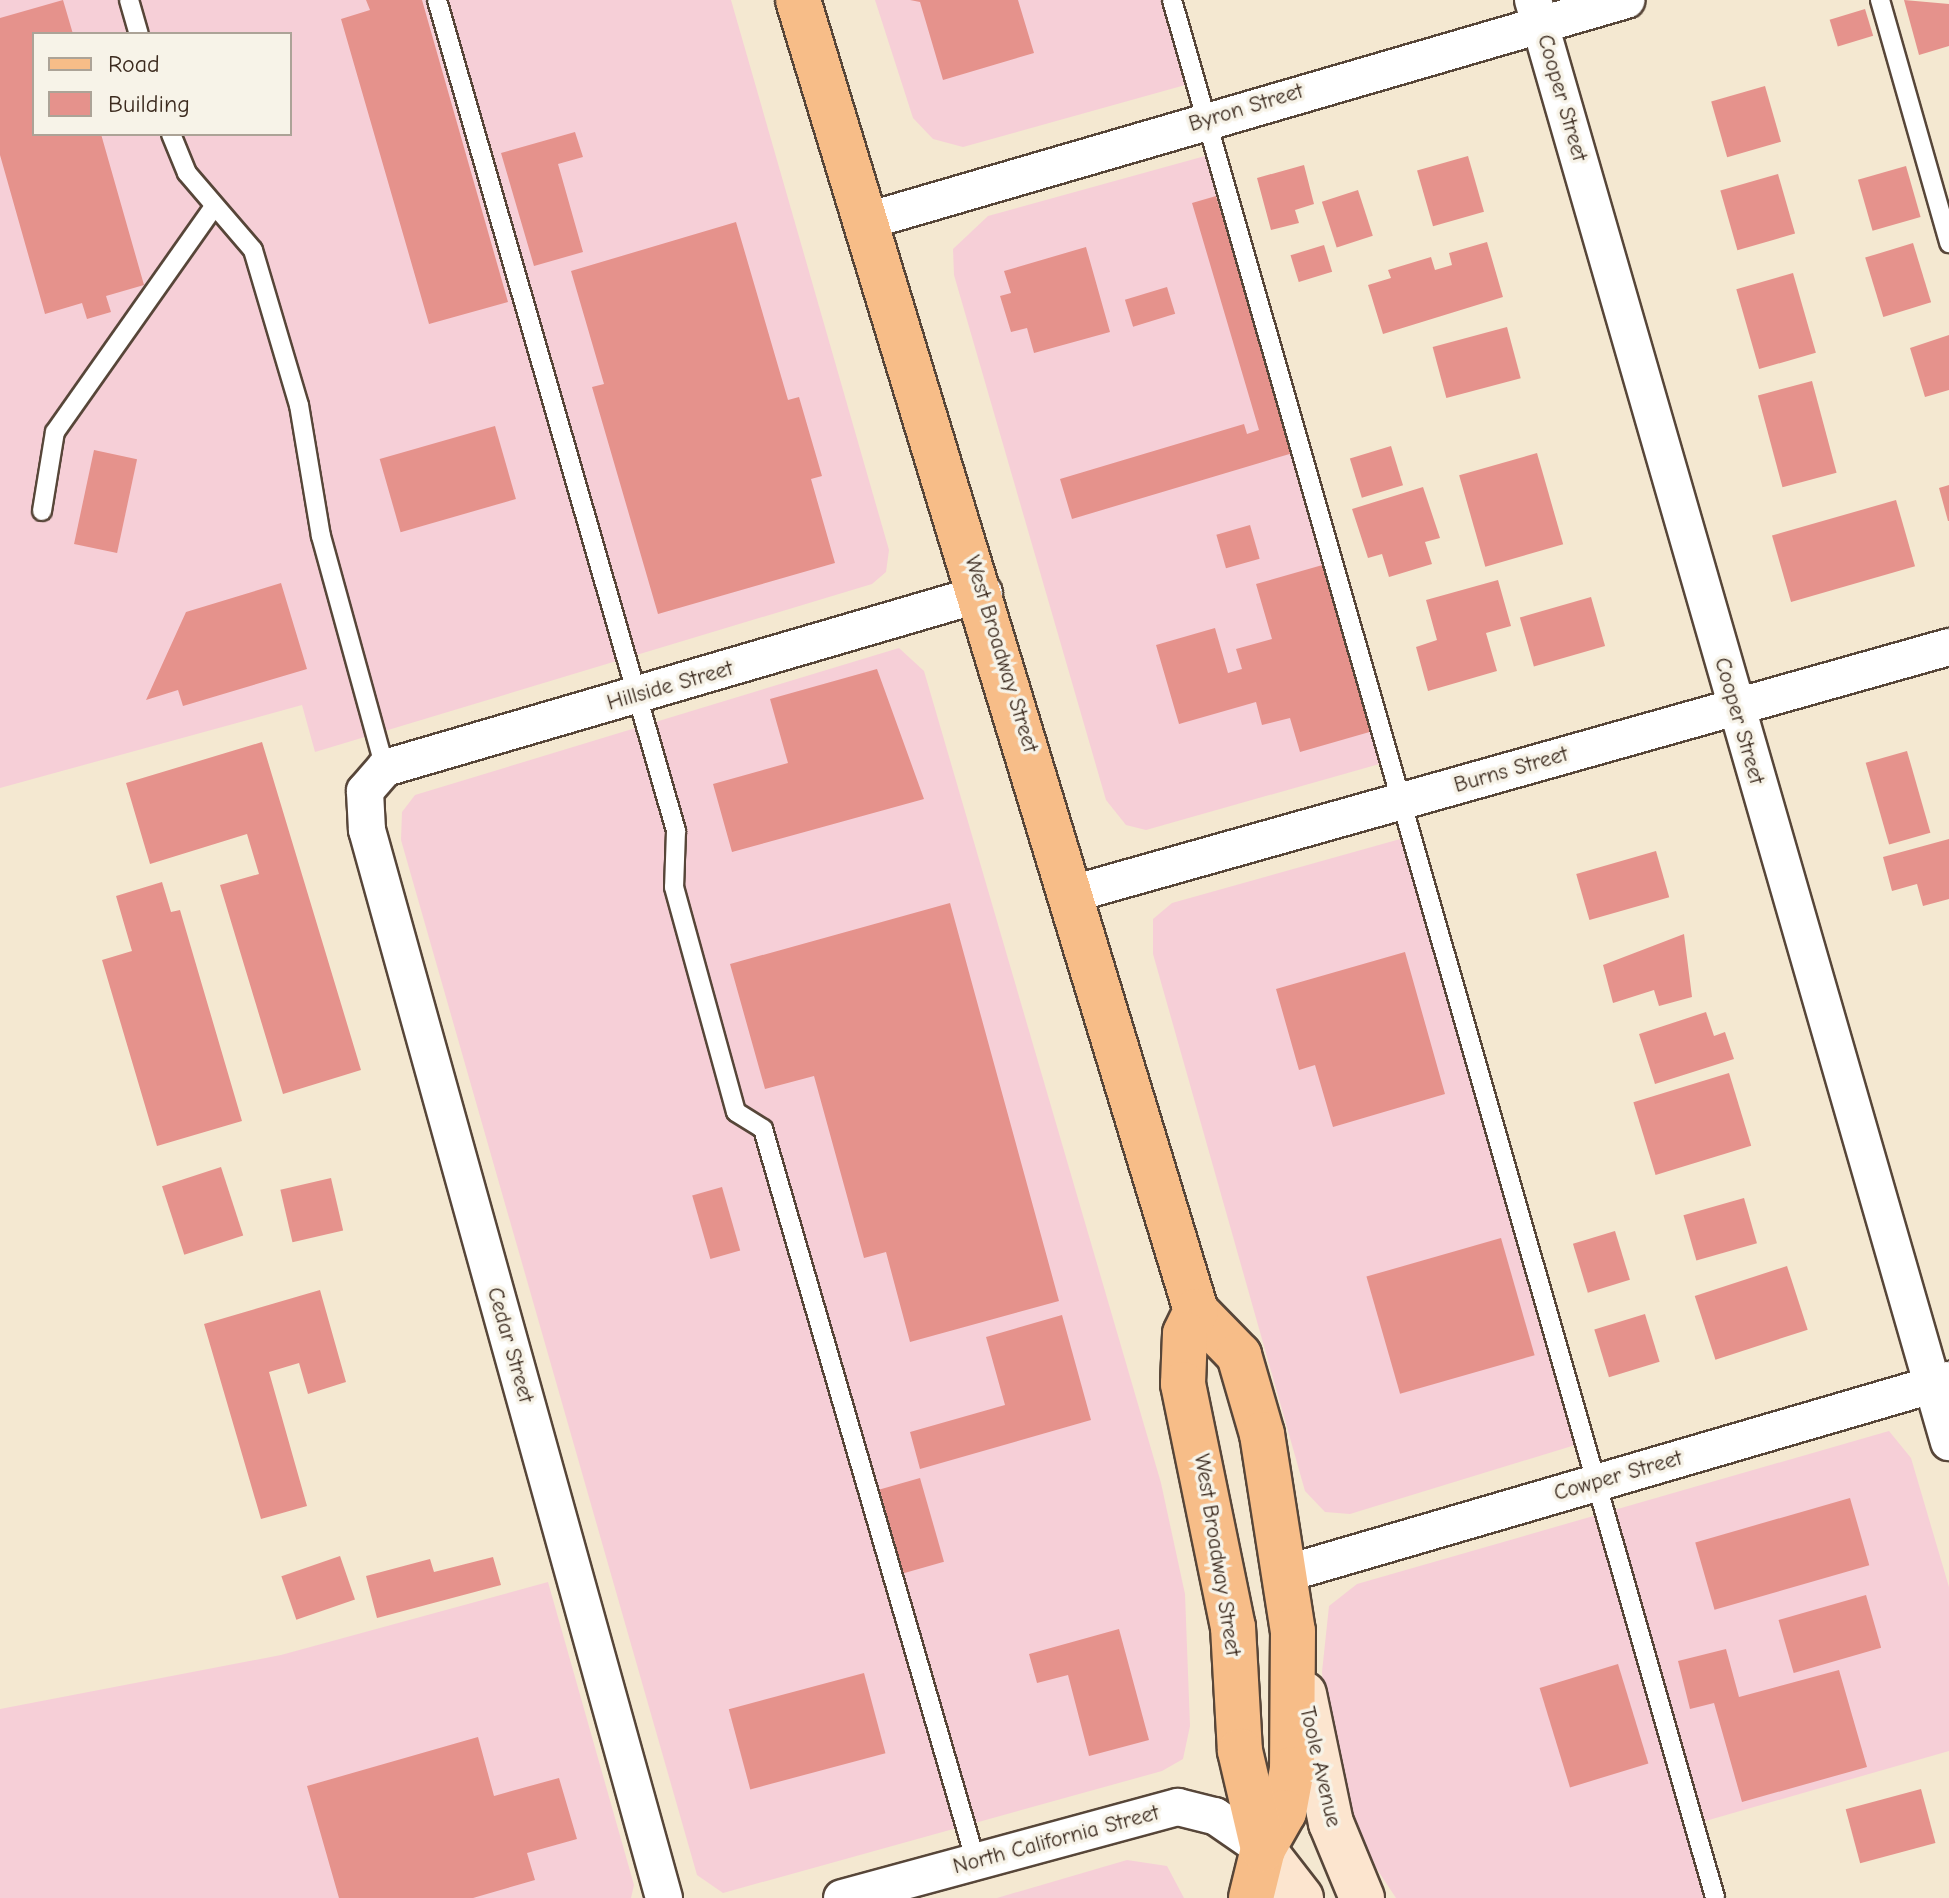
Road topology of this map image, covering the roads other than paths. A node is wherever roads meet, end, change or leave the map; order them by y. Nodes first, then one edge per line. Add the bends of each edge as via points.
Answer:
1 (129, 0) edge
2 (437, 0) edge
3 (798, 0) edge
4 (1172, 0) edge
5 (1626, 0) edge
6 (1880, 0) edge
7 (1537, 12) edge
8 (138, 32) edge
9 (1206, 120) junction
10 (172, 136) edge
11 (213, 208) junction
12 (867, 221) junction
13 (1949, 243) edge
14 (42, 511) dead end
15 (984, 593) junction
16 (1949, 647) edge
17 (638, 695) junction
18 (1734, 704) junction
19 (375, 780) junction
20 (1401, 802) junction
21 (1072, 894) junction
22 (1196, 1311) junction
23 (1941, 1382) edge
24 (1949, 1442) edge
25 (1597, 1482) junction
26 (1288, 1573) junction
27 (1293, 1631) junction
28 (1263, 1849) junction
29 (976, 1862) junction
30 (664, 1898) edge
31 (842, 1898) edge
32 (1251, 1898) edge
33 (1301, 1898) edge
34 (1362, 1898) edge
35 (1715, 1898) edge

1 - 8 lane
2 - 17 lane
3 - 12 main road, West Broadway Street
4 - 9 lane
5 - 7 street, Byron Street
6 - 13 lane
7 - 9 street, Byron Street
7 - 18 street, Cooper Street
9 - 12 street, Byron Street
9 - 20 lane
10 - 11 lane
11 - 14 lane via 55,432
11 - 19 lane via 253,250 299,405 321,536
12 - 15 main road, West Broadway Street
15 - 17 street, Hillside Street
15 - 21 main road, West Broadway Street
16 - 18 street, Burns Street
17 - 19 street, Hillside Street
17 - 29 lane via 676,831 674,887 736,1112 763,1129
18 - 20 street, Burns Street
18 - 23 street, Cooper Street
19 - 30 street, Cedar Street via 367,830
20 - 21 street, Burns Street
20 - 25 lane
21 - 22 main road, West Broadway Street
22 - 26 main road, West Broadway Street via 1239,1355
22 - 28 main road, West Broadway Street via 1185,1334 1183,1384 1233,1627 1240,1751
23 - 24 street, Cooper Street
23 - 25 street, Cowper Street
25 - 26 street, Cowper Street
25 - 35 lane
26 - 27 main road, West Broadway Street
27 - 28 main road, West Broadway Street via 1292,1769 1284,1812
27 - 34 main road, Toole Avenue via 1323,1796
28 - 29 street, North California Street via 1215,1816 1178,1807
28 - 32 main road, West Broadway Street
28 - 33 main road
29 - 31 street, North California Street

